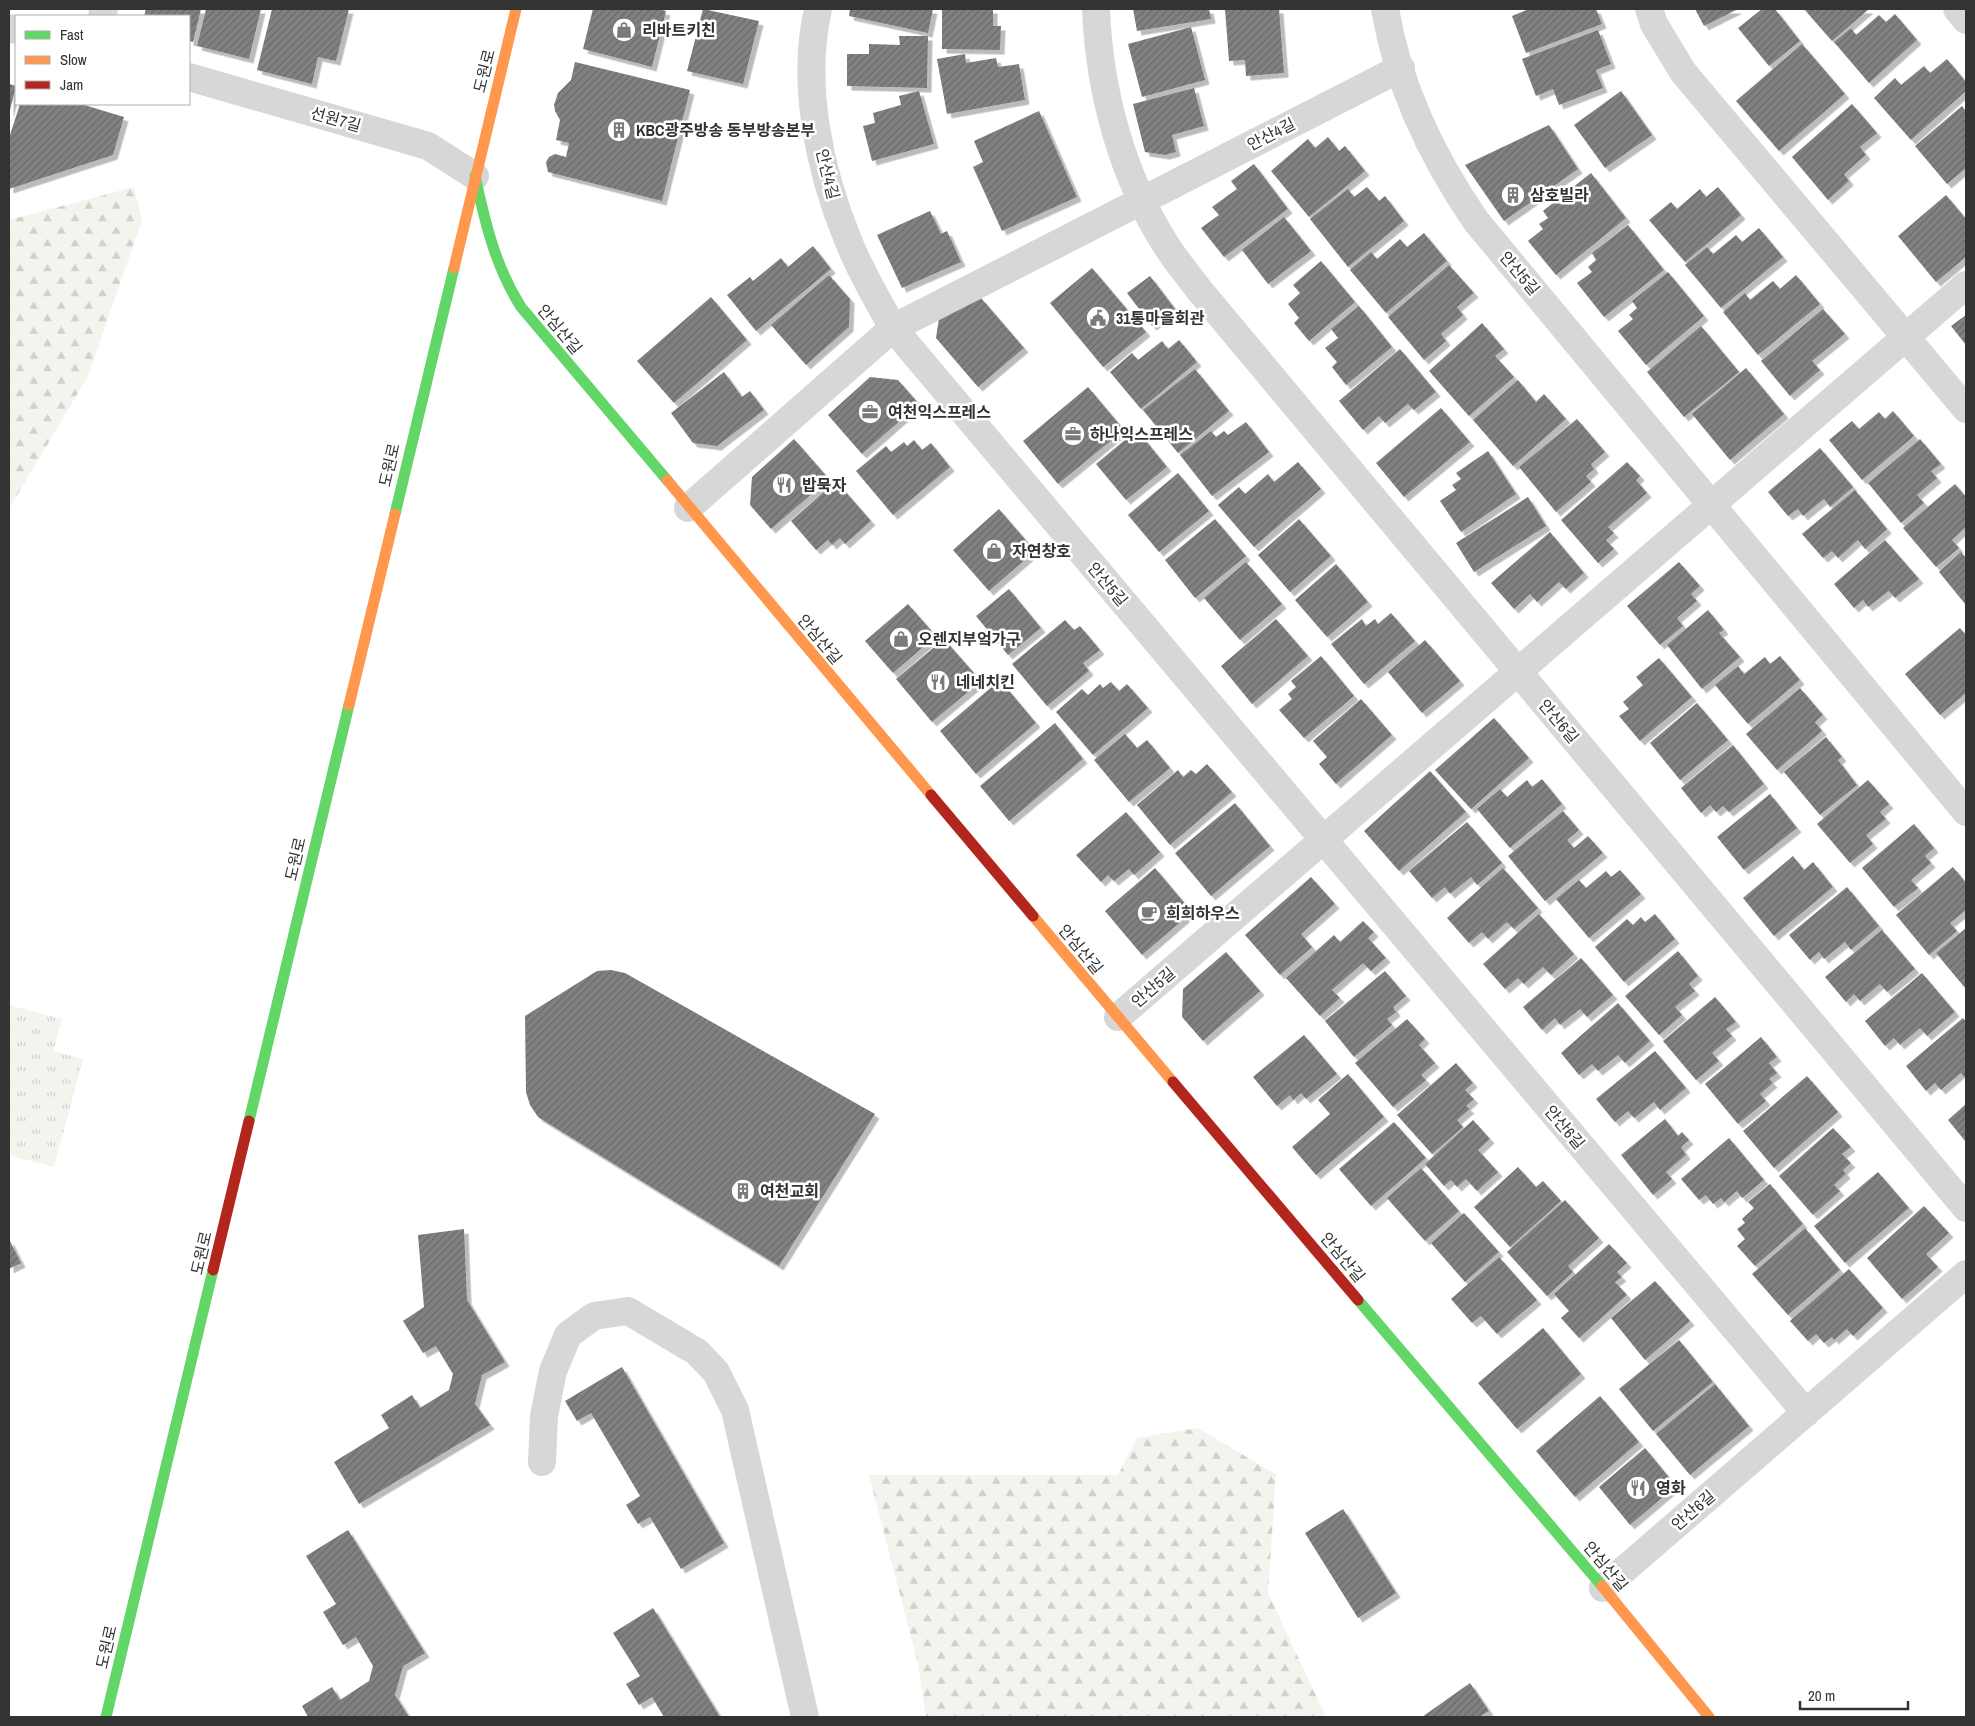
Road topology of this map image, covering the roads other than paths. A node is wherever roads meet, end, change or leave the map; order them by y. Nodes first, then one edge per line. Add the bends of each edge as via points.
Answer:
1 (516, 9) edge
2 (818, 9) edge
3 (1096, 9) edge
4 (1385, 9) edge
5 (1649, 9) edge
6 (1957, 9) edge
7 (1966, 20) edge
8 (1401, 68) junction
9 (190, 77) edge
10 (475, 176) junction
11 (1142, 200) junction
12 (1966, 285) edge
13 (893, 328) junction
14 (1906, 337) junction
15 (1966, 409) edge
16 (1712, 505) junction
17 (688, 508) junction
18 (1518, 672) junction
19 (1966, 812) edge
20 (1324, 840) junction
21 (1118, 1017) junction
22 (1966, 1208) edge
23 (1966, 1274) edge
24 (1806, 1413) junction
25 (542, 1462) dead end
26 (1603, 1588) junction
27 (106, 1717) edge
28 (805, 1717) edge
29 (1709, 1717) edge

1 - 10 street, 도원로
2 - 13 street, 안산4길 via 812,64 813,88 826,170 847,238
3 - 11 street via 1102,70 1114,125
4 - 8 street, 안산5길
5 - 14 street via 1654,24 1683,72
6 - 7 street
8 - 11 street, 안산4길
8 - 16 street, 안산5길 via 1412,103 1434,152 1471,213
9 - 10 street, 선원7길 via 428,146
10 - 17 street, 안심산길 via 494,258 511,293
10 - 27 street, 도원로
11 - 13 street, 안산4길
11 - 18 street via 1167,245 1200,291
12 - 14 street, 안산5길
13 - 17 street, 안산4길
13 - 20 street, 안산5길
14 - 15 street
14 - 16 street, 안산5길
16 - 18 street, 안산5길
16 - 19 street
17 - 21 street, 안심산길
18 - 20 street, 안산5길
18 - 22 street, 안산6길
20 - 21 street, 안산5길
20 - 24 street, 안산6길
21 - 26 street, 안심산길
23 - 24 street, 안산6길
24 - 26 street, 안산6길
25 - 28 street via 544,1416 553,1371 568,1335 594,1316 628,1311 697,1352 716,1372 735,1410
26 - 29 street, 안심산길

